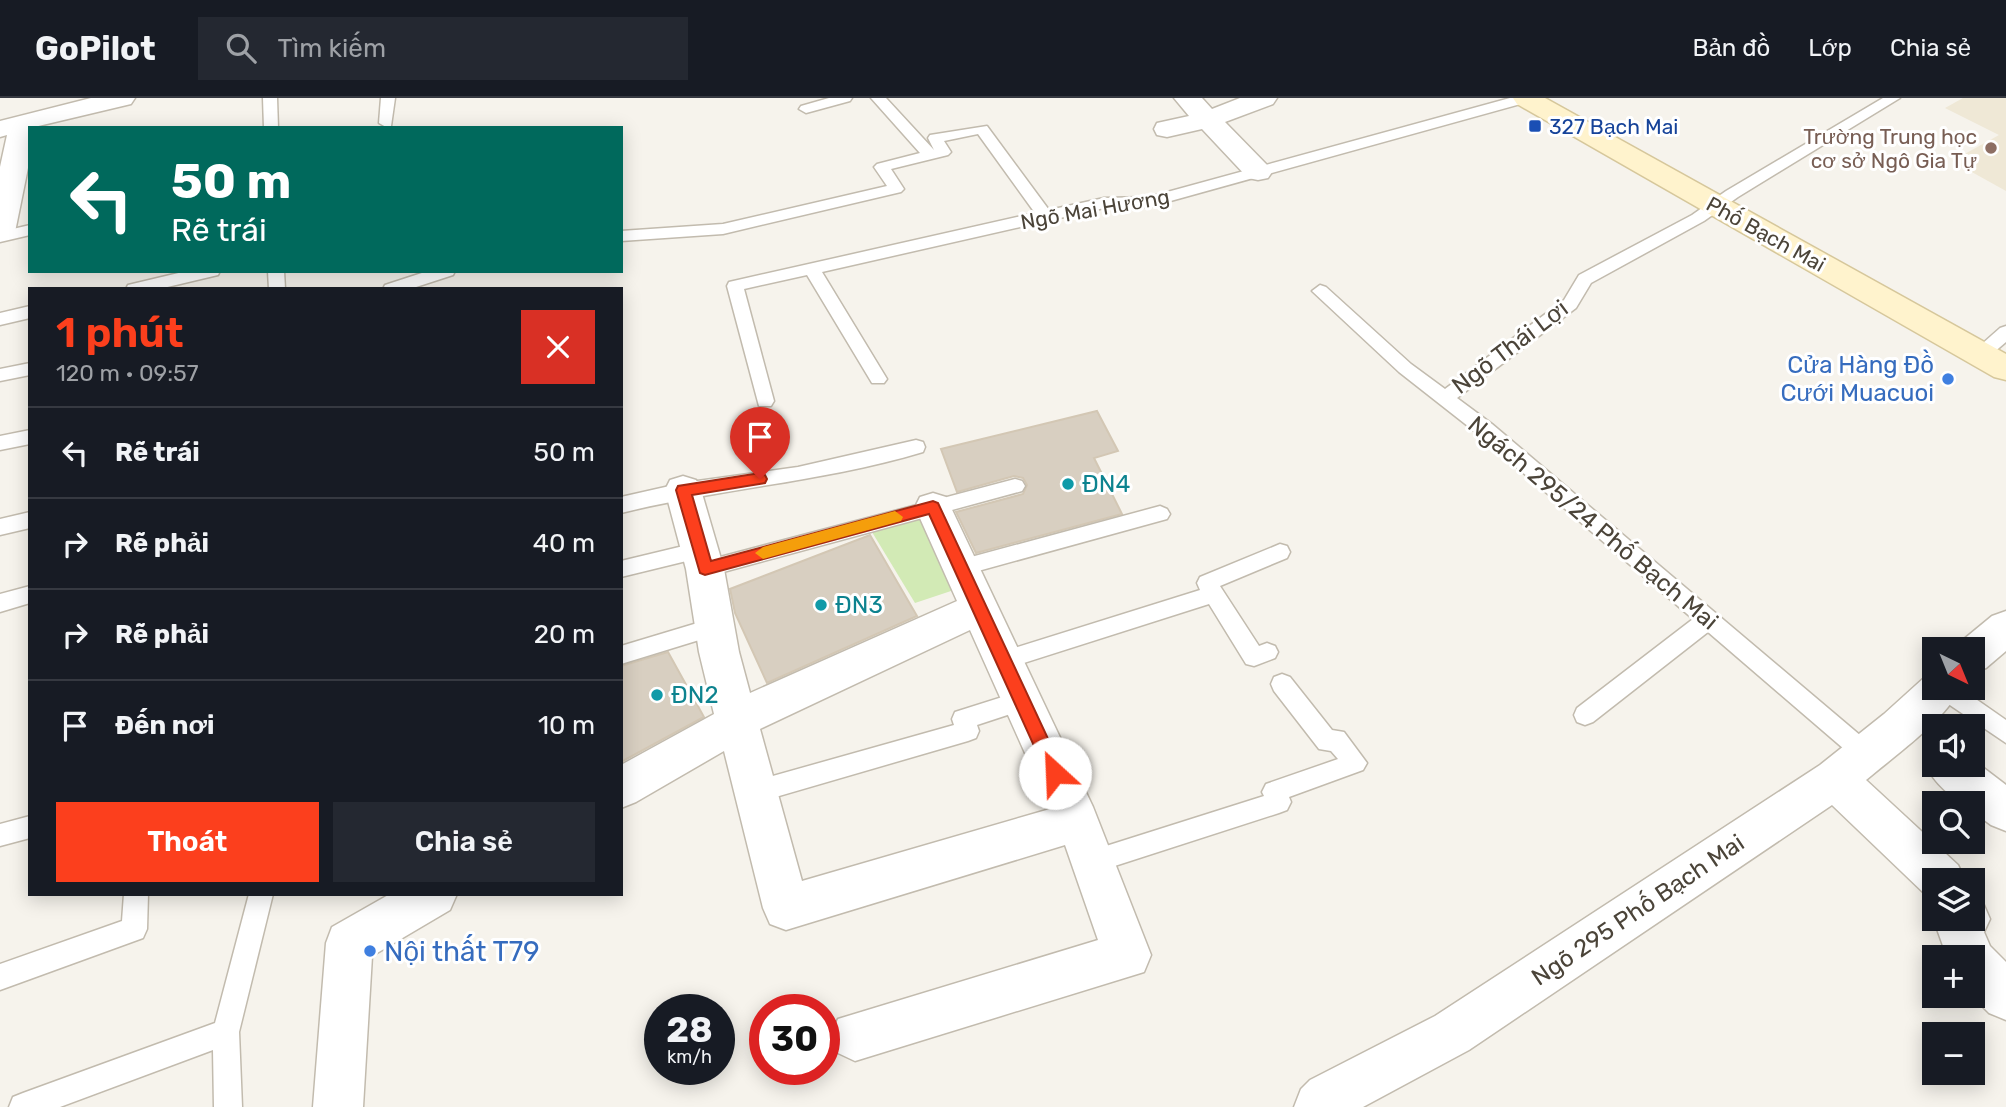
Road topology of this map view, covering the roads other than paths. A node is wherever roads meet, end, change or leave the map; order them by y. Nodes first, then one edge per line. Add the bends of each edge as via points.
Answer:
1 (122, 98) edge
2 (270, 98) edge
3 (388, 98) edge
4 (845, 98) edge
5 (878, 98) edge
6 (1186, 98) edge
7 (1264, 98) edge
8 (1526, 98) edge
9 (1893, 98) edge
10 (806, 109) dead end
11 (1208, 120) junction
12 (386, 123) dead end
13 (271, 126) edge
14 (11, 127) edge
15 (1167, 129) dead end
16 (930, 155) junction
17 (1258, 172) junction
18 (1714, 205) junction
19 (1046, 217) junction
20 (28, 230) edge
21 (0, 234) edge
22 (623, 236) edge
23 (812, 269) junction
24 (203, 273) edge
25 (441, 273) edge
26 (143, 287) edge
27 (397, 287) edge
28 (1320, 291) dead end
29 (28, 312) edge
30 (0, 318) edge
31 (2006, 332) edge
32 (1980, 355) junction
33 (28, 369) edge
34 (2006, 369) edge
35 (0, 375) edge
36 (878, 379) dead end
37 (1443, 397) junction
38 (765, 401) dead end
39 (28, 437) edge
40 (0, 443) edge
41 (916, 447) dead end
42 (1015, 486) dead end
43 (683, 490) junction
44 (623, 505) edge
45 (933, 507) junction
46 (1160, 514) dead end
47 (28, 520) edge
48 (0, 527) edge
49 (1280, 552) dead end
50 (703, 560) junction
51 (960, 568) junction
52 (623, 569) edge
53 (1214, 594) junction
54 (28, 595) edge
55 (0, 603) edge
56 (978, 609) junction
57 (1707, 620) junction
58 (714, 627) junction
59 (2006, 627) edge
60 (1985, 645) edge
61 (1267, 652) dead end
62 (623, 654) edge
63 (1002, 660) junction
64 (1282, 684) dead end
65 (1930, 700) edge
66 (1958, 700) edge
67 (1021, 701) junction
68 (1585, 715) dead end
69 (737, 722) junction
70 (2006, 733) edge
71 (1883, 754) edge
72 (1962, 777) edge
73 (623, 787) edge
74 (755, 792) junction
75 (2006, 811) edge
76 (28, 828) edge
77 (0, 835) edge
78 (1085, 841) junction
79 (1936, 868) edge
80 (136, 896) edge
81 (260, 896) edge
82 (431, 896) edge
83 (1985, 974) edge
84 (0, 977) edge
85 (2006, 996) edge
86 (226, 1032) junction
87 (855, 1035) dead end
88 (23, 1107) edge
89 (228, 1107) edge
90 (338, 1107) edge
91 (1318, 1107) edge

1 - 14 street
2 - 13 lane
3 - 12 lane
4 - 10 lane
5 - 16 lane
6 - 11 street
7 - 11 street
8 - 17 lane, Ngõ Mai Hương
8 - 18 main road, Phố Bạch Mai
9 - 18 lane, Ngõ Thái Lợi
11 - 15 street
11 - 17 street
14 - 21 street
16 - 19 lane via 943,152 935,138 982,129
16 - 22 lane via 882,167 896,189 723,229
17 - 19 lane, Ngõ Mai Hương via 1149,202 1104,204
18 - 32 main road, Phố Bạch Mai
18 - 37 lane, Ngõ Thái Lợi via 1585,279 1570,304
19 - 23 lane, Ngõ Mai Hương
20 - 21 lane
23 - 36 lane
23 - 38 lane, Ngõ Mai Hương via 735,286
24 - 26 lane
25 - 27 lane
28 - 37 lane, Ngách 295/24 Phố Bạch Mai
29 - 30 lane
31 - 32 lane
32 - 34 main road, Phố Bạch Mai
33 - 35 lane
37 - 57 lane, Ngách 295/24 Phố Bạch Mai
39 - 40 lane
41 - 43 lane via 798,474
42 - 45 lane
43 - 44 lane
43 - 50 street
45 - 50 lane
45 - 51 street
46 - 51 lane
47 - 48 lane
49 - 53 lane via 1207,583
50 - 52 lane
50 - 58 street
51 - 56 street
53 - 61 lane via 1254,657
53 - 63 lane
54 - 55 lane
56 - 63 street
56 - 69 street via 752,711
57 - 68 lane
57 - 71 lane, Ngách 295/24 Phố Bạch Mai
58 - 62 lane
58 - 69 street
59 - 60 street
63 - 67 street
64 - 78 lane via 1327,742 1336,739 1355,763 1274,792 1279,802
65 - 71 street, Ngõ 295 Phố Bạch Mai
66 - 70 lane
67 - 74 lane via 963,719 968,731
67 - 78 street
69 - 73 street
69 - 74 street
71 - 79 street
71 - 91 street, Ngõ 295 Phố Bạch Mai via 1452,1033
72 - 75 street
74 - 78 street via 786,908
76 - 77 lane
78 - 87 street via 1127,955
80 - 84 lane via 134,929
81 - 86 lane
82 - 90 street via 349,943
83 - 85 street
86 - 88 lane
86 - 89 lane

